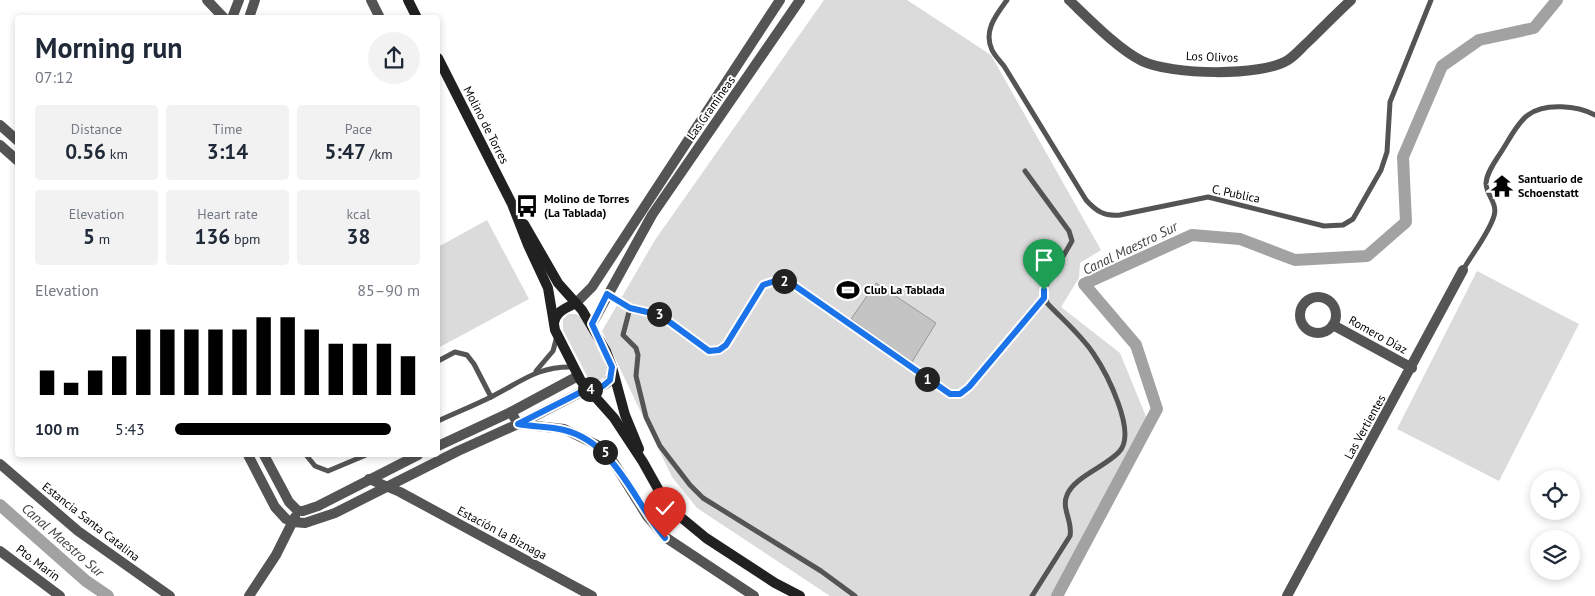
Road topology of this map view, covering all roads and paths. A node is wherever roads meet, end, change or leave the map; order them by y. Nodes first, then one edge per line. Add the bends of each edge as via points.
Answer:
1 (207, 0) edge
2 (238, 0) edge
3 (255, 0) edge
4 (372, 0) edge
5 (408, 0) edge
6 (780, 0) edge
7 (800, 0) edge
8 (1007, 0) edge
9 (1069, 0) edge
10 (1351, 0) edge
11 (1431, 0) edge
12 (221, 15) edge
13 (233, 15) edge
14 (250, 15) edge
15 (379, 15) edge
16 (416, 15) edge
17 (440, 62) edge
18 (1586, 110) junction
19 (1595, 110) edge
20 (1595, 115) edge
21 (0, 125) edge
22 (15, 138) edge
23 (0, 145) edge
24 (15, 158) edge
25 (1025, 171) dead end
26 (512, 204) junction
27 (1463, 270) joint
28 (607, 294) junction
29 (1044, 298) junction
30 (576, 303) junction
31 (630, 308) junction
32 (592, 324) junction
33 (1333, 325) dead end
34 (556, 331) junction
35 (440, 360) edge
36 (612, 367) junction
37 (1412, 368) junction
38 (536, 371) junction
39 (576, 372) junction
40 (587, 389) junction
41 (491, 397) junction
42 (511, 412) junction
43 (440, 420) edge
44 (518, 424) junction
45 (440, 445) edge
46 (249, 457) edge
47 (265, 457) edge
48 (308, 457) edge
49 (350, 457) edge
50 (361, 457) edge
51 (414, 457) edge
52 (352, 461) junction
53 (643, 462) junction
54 (0, 464) edge
55 (396, 465) junction
56 (369, 479) junction
57 (396, 487) junction
58 (298, 511) junction
59 (293, 522) junction
60 (0, 551) edge
61 (775, 583) junction
62 (847, 594) edge
63 (58, 596) edge
64 (170, 596) edge
65 (249, 596) edge
66 (592, 596) edge
67 (754, 596) edge
68 (792, 596) edge
69 (800, 596) edge
70 (855, 596) edge
71 (1032, 596) edge
72 (1287, 596) edge

1 - 12 street
2 - 13 street
3 - 14 street
4 - 15 street
5 - 16 main road
6 - 30 street, Las Gramineas via 592,287
7 - 28 street, Las Gramineas via 643,231
8 - 11 lane, C. Publica via 990,24 992,51 1086,200 1098,212 1120,215 1208,197 1324,226 1337,226 1353,219 1381,170 1387,152 1390,102
9 - 10 street, Los Olivos via 1106,34 1144,62 1203,72 1224,72 1265,69 1288,60
17 - 26 main road, Molino de Torres
18 - 19 lane
18 - 20 lane
18 - 27 lane via 1559,107 1540,109 1528,115 1492,166 1486,183 1494,206 1493,218
21 - 22 street
23 - 24 street
25 - 29 lane via 1069,231 1072,241 1044,290
26 - 30 main road, Molino de Torres via 558,283
26 - 34 main road, Molino de Torres via 548,288
27 - 37 street, Las Vertientes
28 - 31 lane
28 - 32 street
29 - 31 lane via 960,394 950,394 788,281 763,285 726,345 719,350 709,351 660,315
29 - 71 lane via 1093,352 1116,396 1125,438 1120,451 1071,487 1065,509 1072,528 1070,536
30 - 32 main road, Molino de Torres
30 - 34 main road via 557,314
31 - 62 lane via 623,335 636,348 638,355 636,376 646,417 674,466 703,498 821,571
32 - 36 main road, Molino de Torres
33 - 37 street, Romero Díaz
34 - 38 lane via 553,350
34 - 39 main road, Molino de Torres
35 - 41 lane via 455,352 467,355
36 - 40 main road via 612,376 607,384
36 - 53 main road, Molino de Torres via 622,407
37 - 72 street, Las Vertientes
38 - 39 lane
38 - 41 lane
39 - 40 main road, Molino de Torres
39 - 42 street
40 - 44 street
40 - 53 main road, Molino de Torres via 610,412
41 - 43 lane
42 - 44 street
42 - 45 street
44 - 57 street via 458,451
44 - 67 street via 564,429 597,445 614,463 647,516 665,538
46 - 59 street via 275,507
47 - 58 street via 289,502
48 - 52 lane via 315,466 328,471
49 - 52 lane
50 - 52 lane
51 - 55 street
53 - 61 main road, Molino de Torres via 657,489 677,514 706,538
54 - 64 street, Estancia Santa Catalina via 78,531
55 - 56 street
55 - 57 street
56 - 57 street, Estación la Biznaga
56 - 58 street via 318,506
57 - 59 street via 327,517 305,523
57 - 66 street, Estación la Biznaga
58 - 59 street
59 - 65 street
60 - 63 street, Pto. Marin
61 - 68 main road, Molino de Torres
61 - 69 main road, Molino de Torres
62 - 70 lane

